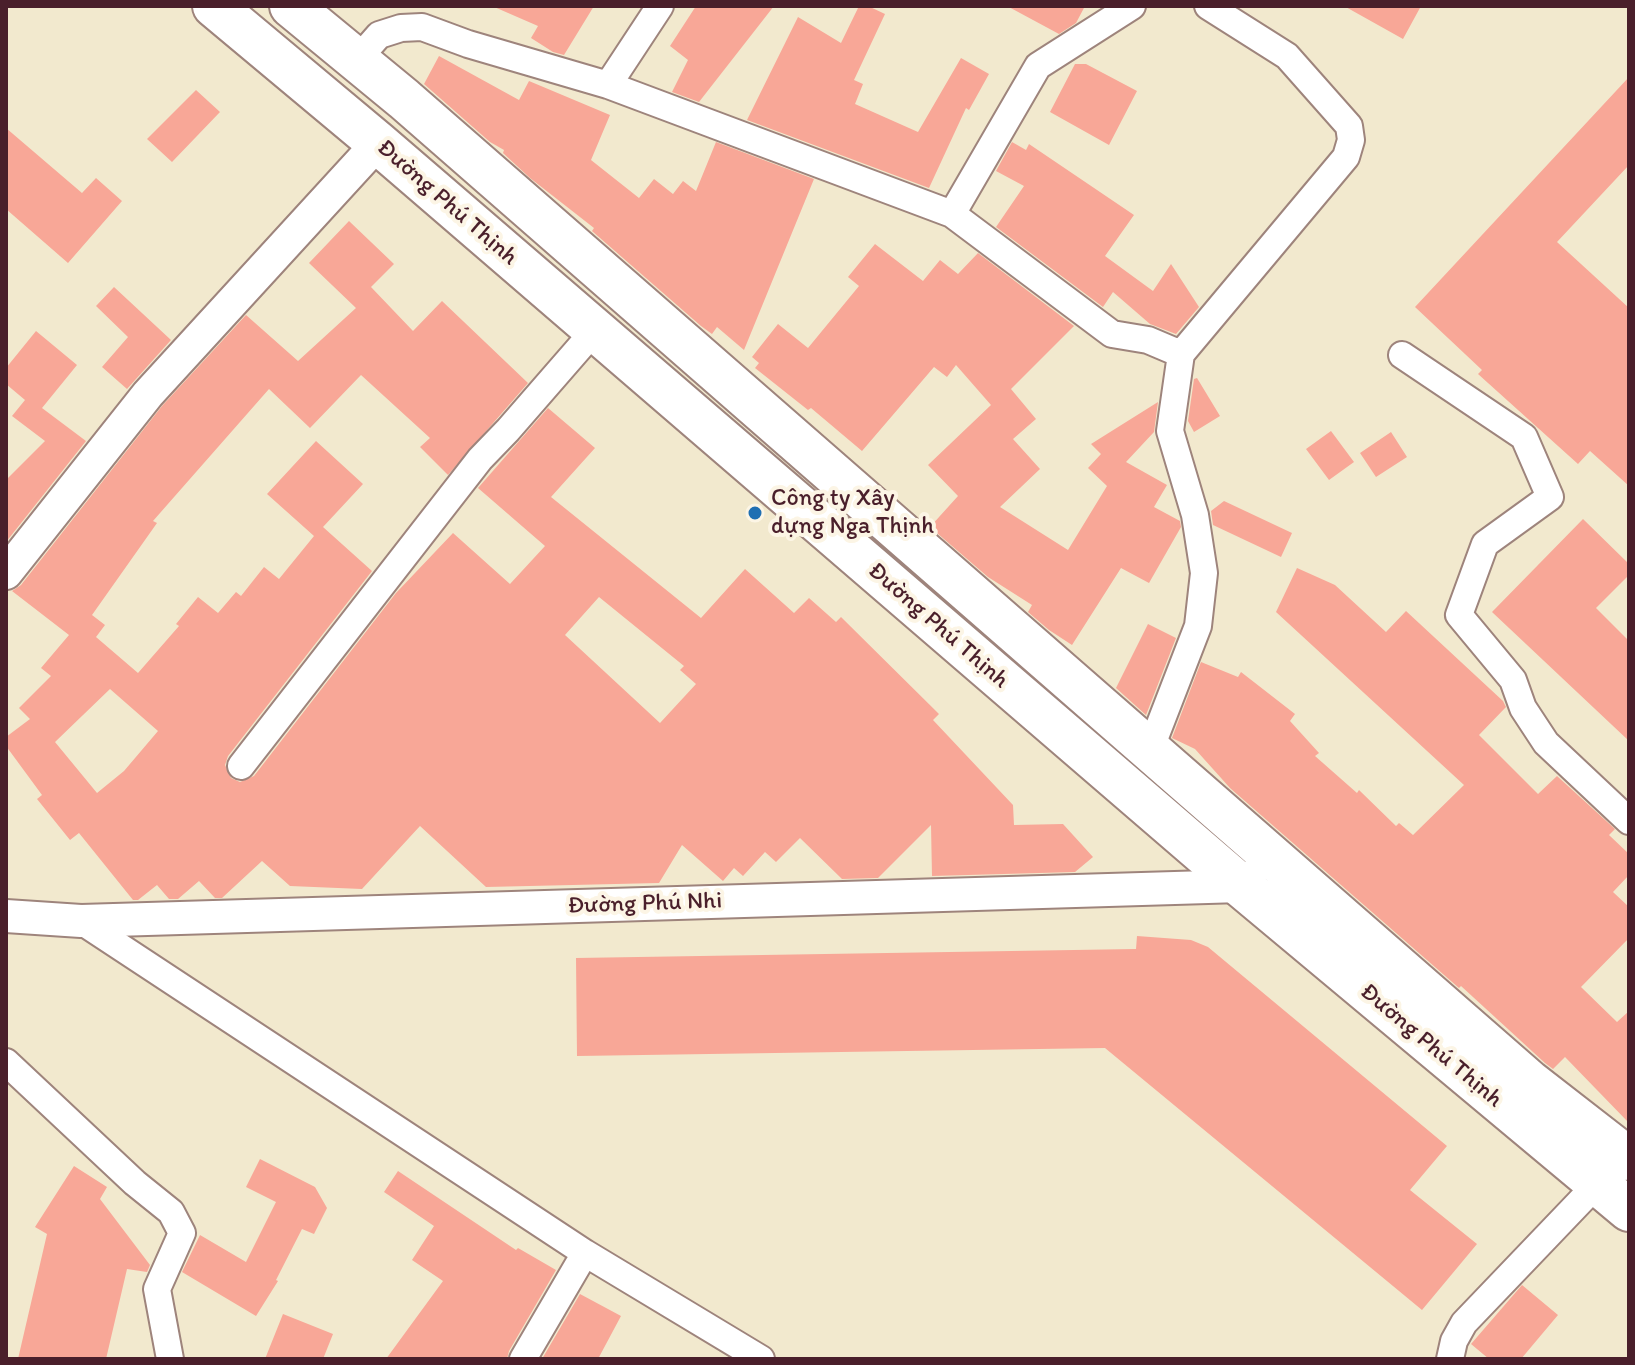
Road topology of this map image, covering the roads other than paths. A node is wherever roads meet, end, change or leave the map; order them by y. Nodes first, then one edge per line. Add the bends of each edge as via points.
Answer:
1 (214, 6) edge
2 (291, 6) edge
3 (660, 6) edge
4 (1132, 6) edge
5 (1208, 6) edge
6 (357, 60) junction
7 (608, 85) junction
8 (378, 143) junction
9 (952, 214) junction
10 (595, 330) junction
11 (1181, 354) junction
12 (1402, 355) dead end
13 (6, 573) edge
14 (1150, 750) junction
15 (241, 766) dead end
16 (1629, 821) edge
17 (1270, 854) junction
18 (1241, 886) junction
19 (6, 916) edge
20 (81, 921) junction
21 (6, 1062) edge
22 (1629, 1159) edge
23 (1597, 1184) junction
24 (1629, 1210) edge
25 (585, 1253) junction
26 (170, 1359) edge
27 (523, 1359) edge
28 (761, 1359) edge
29 (1450, 1359) edge

1 - 8 highway, Đường Phú Thịnh
2 - 6 highway, Đường Phú Thịnh
3 - 7 street
4 - 9 street via 1038,66
5 - 11 street via 1287,56 1349,126 1351,140 1346,157
6 - 7 street via 379,35 422,27
6 - 14 highway, Đường Phú Thịnh
7 - 9 street
8 - 10 highway, Đường Phú Thịnh
8 - 13 street via 148,394
9 - 11 street via 1112,334 1148,340
10 - 15 street via 480,459
10 - 18 highway, Đường Phú Thịnh
11 - 14 street via 1170,431 1195,515 1204,573 1198,626
12 - 16 street via 1524,437 1550,497 1485,544 1459,615 1513,680 1523,708 1546,743
14 - 17 highway, Đường Phú Thịnh
17 - 18 street
17 - 22 highway, Đường Phú Thịnh via 1530,1082
18 - 20 street, Đường Phú Nhi
18 - 23 highway, Đường Phú Thịnh
19 - 20 street, Đường Phú Nhi
20 - 25 street
21 - 26 street via 171,1212 182,1233 157,1289
23 - 24 highway, Đường Phú Thịnh
23 - 29 street via 1464,1323
25 - 27 street
25 - 28 street

